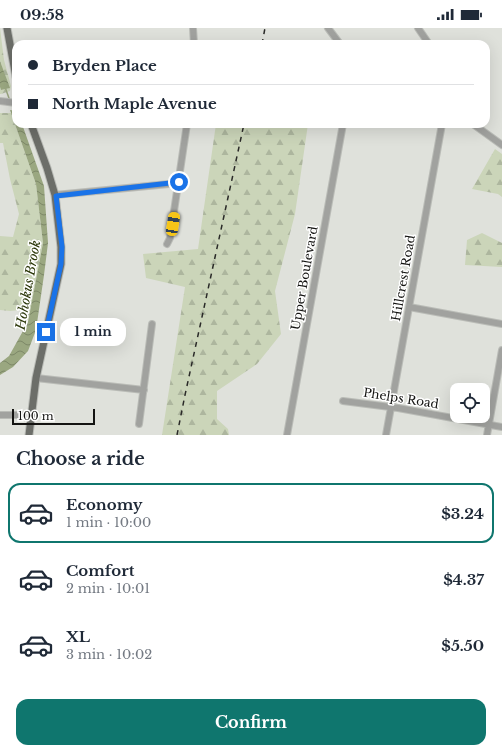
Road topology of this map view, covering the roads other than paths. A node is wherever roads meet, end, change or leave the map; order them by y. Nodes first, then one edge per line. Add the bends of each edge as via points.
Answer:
1 (7, 28) edge
2 (193, 28) edge
3 (328, 28) edge
4 (418, 28) edge
5 (194, 40) edge
6 (337, 40) edge
7 (426, 40) edge
8 (12, 47) edge
9 (0, 101) edge
10 (12, 102) edge
11 (32, 128) edge
12 (186, 128) edge
13 (342, 128) edge
14 (441, 128) edge
15 (479, 128) edge
16 (502, 145) edge
17 (179, 182) junction
18 (56, 196) junction
19 (167, 244) dead end
20 (409, 307) junction
21 (152, 324) dead end
22 (502, 324) edge
23 (502, 350) edge
24 (36, 378) junction
25 (144, 390) junction
26 (343, 401) dead end
27 (391, 407) junction
28 (0, 415) edge
29 (31, 415) junction
30 (139, 424) dead end
31 (488, 425) junction
32 (502, 427) edge
33 (29, 435) edge
34 (287, 435) edge
35 (386, 435) edge
36 (487, 435) edge

1 - 8 main road
2 - 5 street
3 - 6 street
4 - 7 street
9 - 10 street
11 - 18 main road
12 - 17 street
13 - 34 street, Upper Boulevard
14 - 20 street, Hillcrest Road
15 - 16 street
17 - 18 street
17 - 19 street
18 - 24 main road via 62,247 61,264
20 - 22 street
20 - 27 street, Hillcrest Road
21 - 25 street
23 - 31 street
24 - 25 street
24 - 29 main road
25 - 30 street
26 - 27 street, Phelps Road
27 - 31 street, Phelps Road
27 - 35 street, Hillcrest Road
28 - 29 street
29 - 33 main road
31 - 32 street, Phelps Road
31 - 36 street

